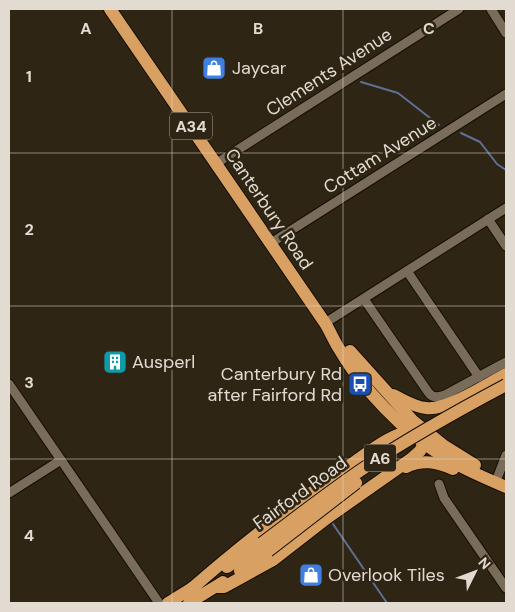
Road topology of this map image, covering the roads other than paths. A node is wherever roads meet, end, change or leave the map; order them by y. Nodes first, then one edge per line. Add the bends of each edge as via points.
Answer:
1 (110, 9) edge
2 (459, 9) edge
3 (491, 9) edge
4 (506, 33) edge
5 (506, 94) edge
6 (217, 163) junction
7 (506, 208) edge
8 (488, 219) junction
9 (271, 243) junction
10 (506, 246) edge
11 (407, 271) junction
12 (364, 299) junction
13 (328, 327) junction
14 (506, 362) edge
15 (506, 374) edge
16 (479, 377) junction
17 (9, 384) edge
18 (506, 385) edge
19 (385, 390) junction
20 (506, 394) edge
21 (389, 412) junction
22 (408, 431) junction
23 (426, 436) junction
24 (366, 454) junction
25 (506, 455) edge
26 (61, 460) junction
27 (392, 473) junction
28 (482, 475) junction
29 (502, 478) edge
30 (439, 484) dead end
31 (506, 487) edge
32 (9, 493) edge
33 (265, 547) junction
34 (216, 587) junction
35 (506, 588) edge
36 (190, 590) junction
37 (160, 603) edge
38 (168, 603) edge
39 (189, 603) edge

1 - 6 highway, Canterbury Road / A34
2 - 6 street, Clements Avenue
3 - 4 street
5 - 9 street, Cottam Avenue
6 - 9 highway, Canterbury Road / A34
7 - 8 street
8 - 10 street
8 - 11 street
9 - 13 highway, Canterbury Road / A34
11 - 12 street
11 - 16 street
12 - 13 street
12 - 16 street via 433,396 441,397
13 - 19 highway, Canterbury Road / A34
13 - 21 highway, Canterbury Road / A34 via 349,363
14 - 16 street
15 - 19 highway via 442,406 426,408
17 - 26 street
18 - 33 highway, Fairford Road / A6, bridge via 385,454 331,491
19 - 23 highway, Canterbury Road / A34
20 - 33 highway, Fairford Road / A6, bridge via 385,463
21 - 22 highway, Canterbury Road / A34
21 - 24 highway via 390,430
22 - 23 highway, Canterbury Road / A34
22 - 24 highway
23 - 27 highway, A6 via 414,457
23 - 28 highway, Canterbury Road / A34 via 456,464
23 - 29 highway, Canterbury Road / A34
24 - 36 highway via 284,512
25 - 29 street
26 - 32 street
26 - 37 street
27 - 28 highway, A6 via 411,464 427,462 468,476
27 - 34 highway, A6 via 273,560 224,587
28 - 31 highway, Canterbury Road / A34
30 - 35 street via 447,502
33 - 34 highway, Fairford Road / A6
33 - 36 highway, Fairford Road / A6
34 - 39 highway, Fairford Road / A6
36 - 38 highway, Fairford Road / A6

